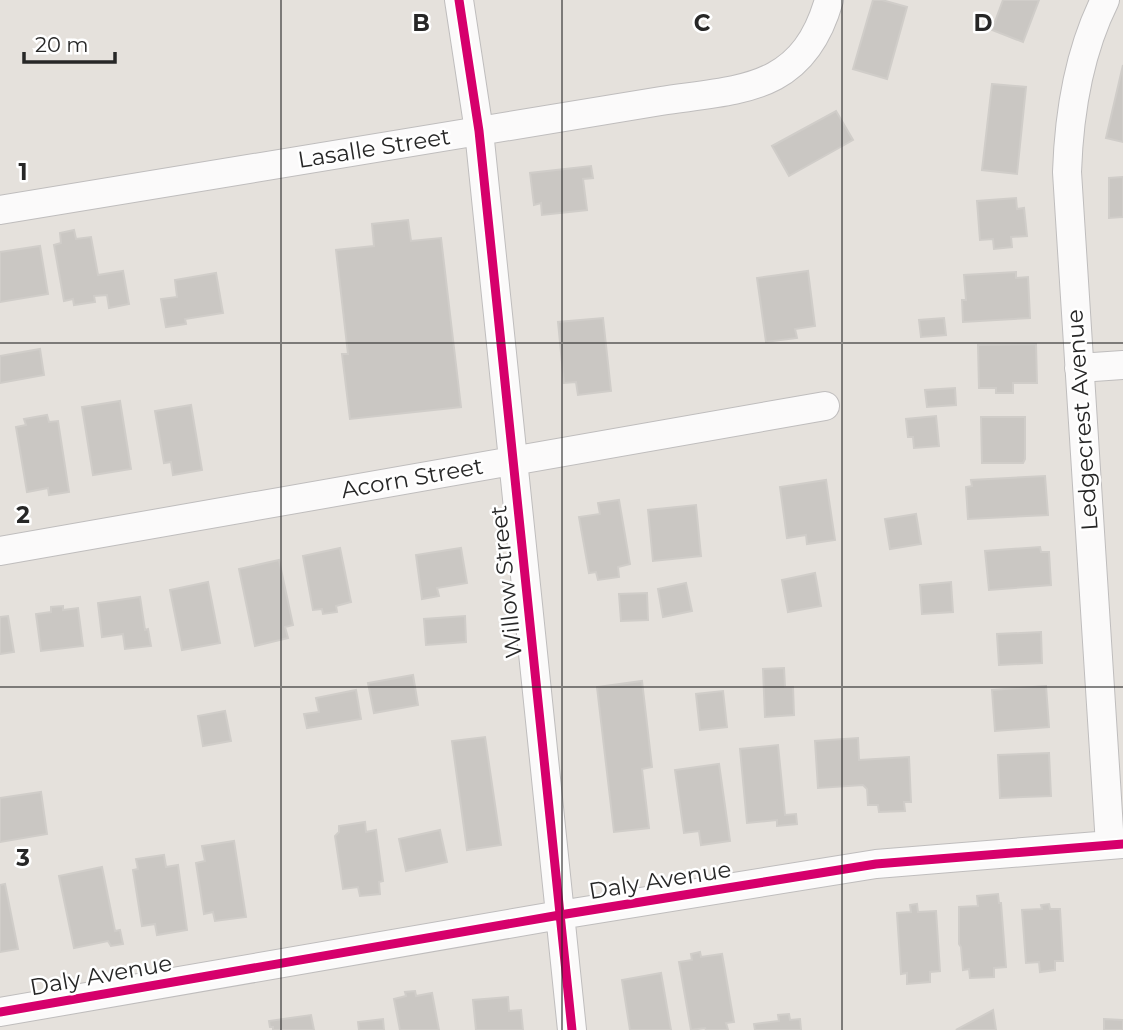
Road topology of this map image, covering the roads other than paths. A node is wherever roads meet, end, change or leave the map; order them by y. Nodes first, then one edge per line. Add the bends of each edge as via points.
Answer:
1 (459, 0) edge
2 (829, 0) edge
3 (1105, 0) edge
4 (479, 131) junction
5 (0, 210) edge
6 (1123, 365) edge
7 (1079, 368) junction
8 (825, 405) dead end
9 (513, 461) junction
10 (0, 551) edge
11 (1116, 845) edge
12 (560, 915) junction
13 (0, 1012) edge
14 (572, 1030) edge

1 - 4 street, Willow Street
2 - 4 street, Lasalle Street via 804,53 784,70 751,87
3 - 7 street, Ledgecrest Avenue via 1082,64 1069,139 1068,201
4 - 5 street, Lasalle Street
4 - 9 street, Willow Street
6 - 7 street
7 - 11 street, Ledgecrest Avenue
8 - 9 street, Acorn Street
9 - 10 street, Acorn Street
9 - 12 street, Willow Street
11 - 12 street, Daly Avenue via 876,864
12 - 13 street, Daly Avenue
12 - 14 street, Willow Street

